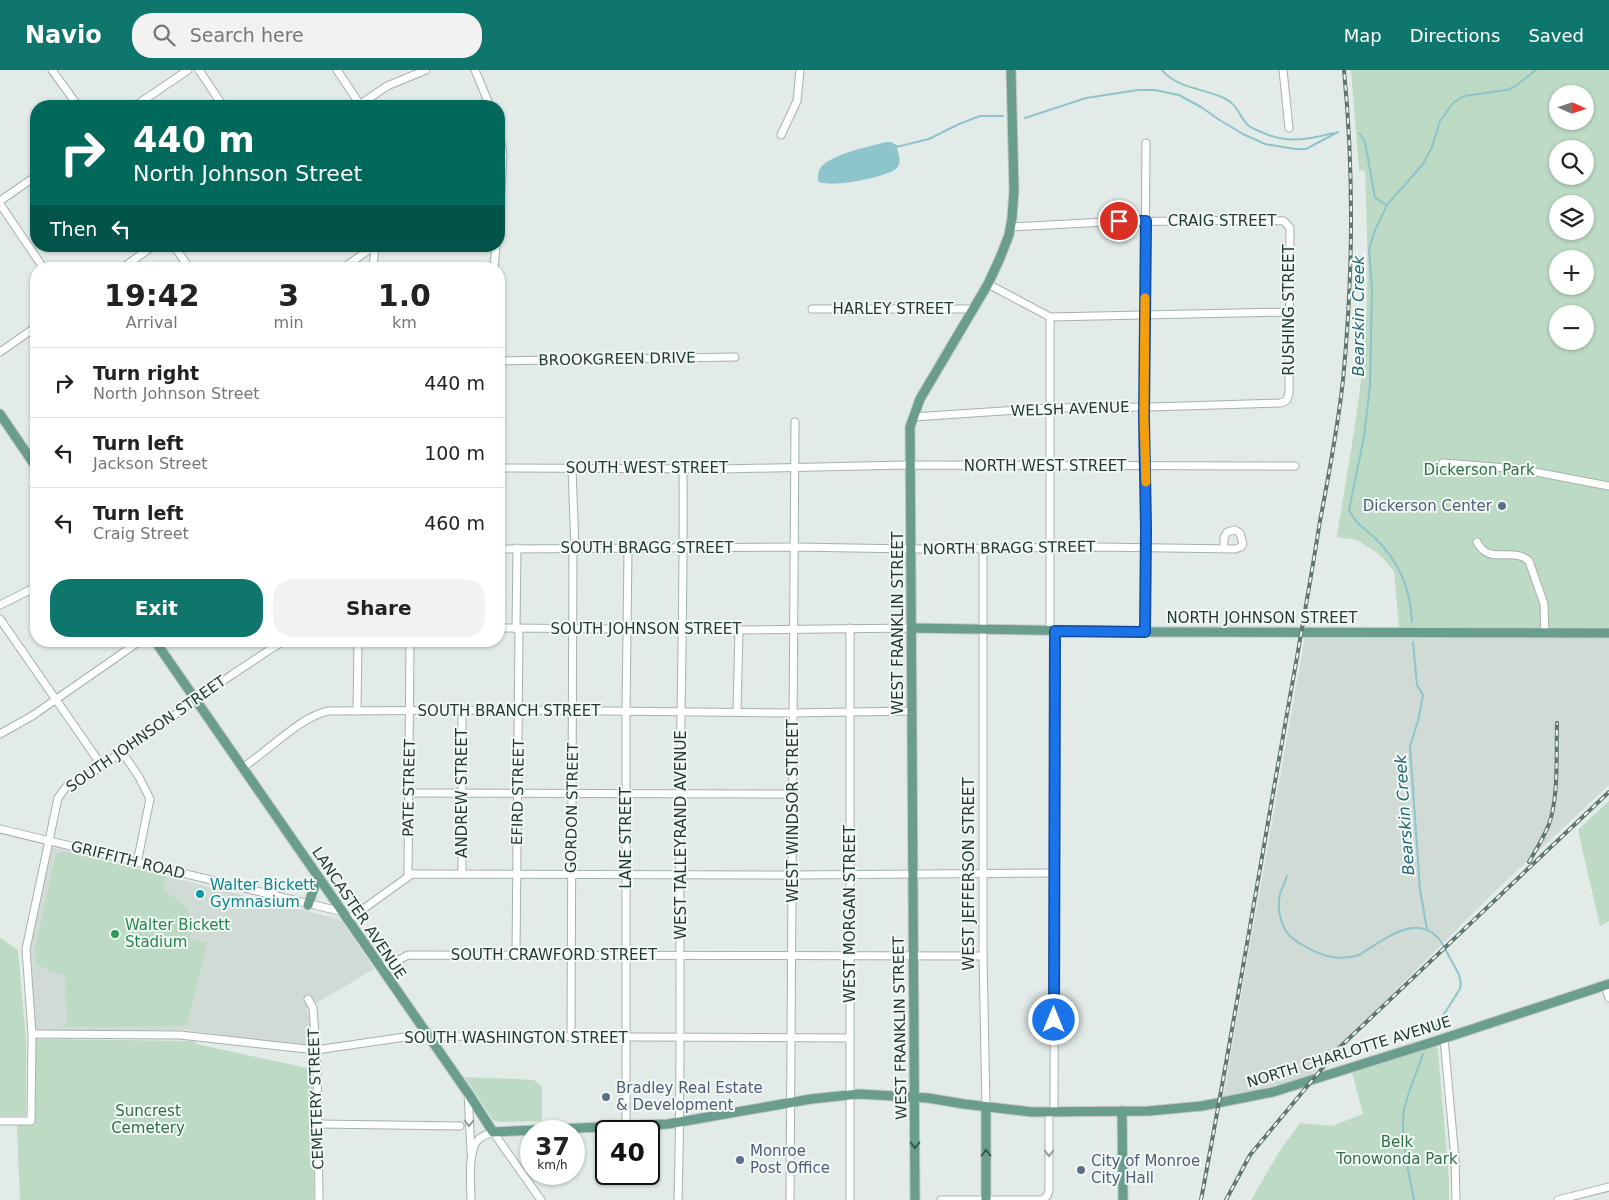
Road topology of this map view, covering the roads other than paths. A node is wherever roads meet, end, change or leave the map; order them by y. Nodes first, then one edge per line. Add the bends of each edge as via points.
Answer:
1 (52, 70) edge
2 (188, 70) edge
3 (199, 70) edge
4 (337, 70) edge
5 (426, 70) edge
6 (475, 70) edge
7 (800, 70) edge
8 (1011, 70) edge
9 (1284, 70) edge
10 (74, 100) edge
11 (144, 100) edge
12 (219, 100) edge
13 (355, 100) edge
14 (367, 100) edge
15 (488, 100) edge
16 (1289, 128) dead end
17 (781, 135) dead end
18 (1146, 143) dead end
19 (30, 180) edge
20 (0, 202) edge
21 (1146, 221) junction
22 (1284, 221) joint
23 (1010, 227) junction
24 (30, 248) edge
25 (145, 252) edge
26 (366, 252) edge
27 (131, 262) edge
28 (352, 262) edge
29 (988, 284) junction
30 (812, 308) dead end
31 (973, 309) junction
32 (1289, 312) junction
33 (1145, 315) junction
34 (1050, 318) junction
35 (30, 331) edge
36 (0, 352) edge
37 (735, 357) dead end
38 (505, 361) edge
39 (1287, 400) joint
40 (1144, 407) junction
41 (1050, 408) junction
42 (0, 414) edge
43 (913, 417) junction
44 (795, 422) dead end
45 (30, 458) edge
46 (1442, 463) dead end
47 (910, 465) junction
48 (1050, 465) junction
49 (795, 466) junction
50 (1145, 466) junction
51 (1295, 466) dead end
52 (505, 468) edge
53 (572, 468) junction
54 (683, 469) junction
55 (1609, 486) edge
56 (1477, 542) dead end
57 (795, 547) junction
58 (1050, 547) junction
59 (505, 548) edge
60 (517, 548) junction
61 (574, 548) junction
62 (983, 548) junction
63 (1146, 548) junction
64 (628, 549) junction
65 (684, 549) junction
66 (911, 549) junction
67 (1224, 549) dead end
68 (30, 590) edge
69 (0, 605) edge
70 (0, 619) edge
71 (505, 628) edge
72 (850, 628) junction
73 (911, 628) junction
74 (517, 629) junction
75 (574, 629) junction
76 (628, 629) junction
77 (682, 629) junction
78 (794, 629) junction
79 (739, 630) junction
80 (982, 630) junction
81 (1052, 631) junction
82 (1145, 632) junction
83 (1545, 633) junction
84 (1609, 633) edge
85 (131, 647) edge
86 (159, 647) edge
87 (274, 647) edge
88 (358, 647) edge
89 (410, 647) edge
90 (55, 700) junction
91 (196, 700) junction
92 (519, 710) junction
93 (357, 711) junction
94 (410, 711) junction
95 (462, 711) junction
96 (573, 711) junction
97 (626, 711) junction
98 (737, 711) junction
99 (682, 712) junction
100 (850, 712) junction
101 (912, 712) junction
102 (793, 713) junction
103 (0, 734) edge
104 (122, 752) junction
105 (102, 766) junction
106 (242, 768) junction
107 (518, 792) junction
108 (408, 793) junction
109 (462, 793) junction
110 (571, 793) junction
111 (626, 793) junction
112 (680, 793) junction
113 (793, 794) junction
114 (0, 829) edge
115 (48, 840) junction
116 (137, 863) junction
117 (462, 874) junction
118 (516, 874) junction
119 (571, 874) junction
120 (626, 874) junction
121 (680, 874) junction
122 (913, 874) junction
123 (982, 874) junction
124 (1054, 874) junction
125 (792, 875) junction
126 (850, 875) junction
127 (408, 876) junction
128 (318, 877) junction
129 (308, 905) junction
130 (346, 916) junction
131 (516, 956) junction
132 (571, 956) junction
133 (626, 956) junction
134 (680, 956) junction
135 (791, 956) junction
136 (850, 956) junction
137 (913, 956) junction
138 (982, 956) junction
139 (381, 969) junction
140 (1607, 984) edge
141 (1609, 998) edge
142 (308, 999) dead end
143 (32, 1034) junction
144 (427, 1037) junction
145 (571, 1037) junction
146 (626, 1037) junction
147 (791, 1037) junction
148 (680, 1038) junction
149 (850, 1038) junction
150 (1444, 1038) junction
151 (316, 1050) junction
152 (468, 1093) junction
153 (850, 1095) junction
154 (915, 1097) junction
155 (791, 1103) junction
156 (986, 1107) junction
157 (1052, 1112) junction
158 (1122, 1112) junction
159 (626, 1120) edge
160 (0, 1121) edge
161 (680, 1122) junction
162 (318, 1124) junction
163 (660, 1124) edge
164 (460, 1126) dead end
165 (595, 1128) edge
166 (493, 1132) junction
167 (471, 1152) junction
168 (1609, 1187) edge
169 (319, 1200) edge
170 (471, 1200) edge
171 (540, 1200) edge
172 (678, 1200) edge
173 (790, 1200) edge
174 (850, 1200) edge
175 (915, 1200) edge
176 (941, 1200) edge
177 (986, 1200) edge
178 (1123, 1200) edge
179 (1456, 1200) edge
180 (1558, 1200) edge

1 - 10 street
2 - 11 street
3 - 12 street
4 - 13 street
5 - 14 street via 387,86
6 - 15 street
7 - 17 street via 797,101
8 - 23 main road, WEST FRANKLIN STREET via 1014,190
9 - 16 street
18 - 21 street
19 - 20 street
20 - 24 street
21 - 22 street, CRAIG STREET
21 - 23 street, CRAIG STREET
21 - 33 street
22 - 32 street, RUSHING STREET via 1290,228
23 - 29 main road, WEST FRANKLIN STREET
25 - 27 street
26 - 28 street
29 - 31 main road, WEST FRANKLIN STREET
29 - 34 street
30 - 31 street, HARLEY STREET
31 - 43 main road, WEST FRANKLIN STREET via 920,399
32 - 33 street
32 - 39 street, RUSHING STREET
33 - 34 street
33 - 40 street
34 - 41 street
35 - 36 street
37 - 38 street, BROOKGREEN DRIVE
39 - 40 street, WELSH AVENUE via 1281,403
40 - 41 street, WELSH AVENUE
40 - 50 street
41 - 43 street, WELSH AVENUE
41 - 48 street
42 - 45 main road
43 - 47 main road, WEST FRANKLIN STREET
44 - 49 street, WEST WINDSOR STREET
46 - 55 street via 1520,469
47 - 48 street, NORTH WEST STREET
47 - 49 street, NORTH WEST STREET
47 - 66 main road, WEST FRANKLIN STREET
48 - 50 street, NORTH WEST STREET
48 - 58 street
49 - 54 street, SOUTH WEST STREET
49 - 57 street, WEST WINDSOR STREET
50 - 51 street, NORTH WEST STREET
50 - 63 street
52 - 53 street, SOUTH WEST STREET
53 - 54 street, SOUTH WEST STREET
53 - 61 street, GORDON STREET
54 - 65 street, WEST TALLEYRAND AVENUE
56 - 83 street via 1489,554 1519,556 1529,561 1544,604
57 - 65 street, SOUTH BRAGG STREET
57 - 66 street, NORTH BRAGG STREET
57 - 78 street, WEST WINDSOR STREET
58 - 62 street, NORTH BRAGG STREET
58 - 63 street, NORTH BRAGG STREET
58 - 81 street
59 - 60 street, SOUTH BRAGG STREET
60 - 61 street, SOUTH BRAGG STREET
60 - 74 street, EFIRD STREET
61 - 64 street, SOUTH BRAGG STREET
61 - 75 street, GORDON STREET
62 - 66 street, NORTH BRAGG STREET
62 - 80 street, WEST JEFFERSON STREET
63 - 67 street, NORTH BRAGG STREET
63 - 82 street
64 - 65 street, SOUTH BRAGG STREET
64 - 76 street, LANE STREET
65 - 77 street, WEST TALLEYRAND AVENUE
66 - 73 main road, WEST FRANKLIN STREET
68 - 69 street
70 - 90 street
71 - 74 street, SOUTH JOHNSON STREET
72 - 73 street, NORTH JOHNSON STREET
72 - 78 street, NORTH JOHNSON STREET
72 - 100 street, WEST MORGAN STREET
73 - 80 main road, NORTH JOHNSON STREET
73 - 101 main road, WEST FRANKLIN STREET
74 - 75 street, SOUTH JOHNSON STREET
74 - 92 street, EFIRD STREET
75 - 76 street, SOUTH JOHNSON STREET
75 - 96 street, GORDON STREET
76 - 77 street, SOUTH JOHNSON STREET
76 - 97 street, LANE STREET
77 - 79 street, SOUTH JOHNSON STREET
77 - 99 street, WEST TALLEYRAND AVENUE
78 - 79 street, SOUTH JOHNSON STREET
78 - 102 street, WEST WINDSOR STREET
79 - 98 street
80 - 81 main road, NORTH JOHNSON STREET
80 - 123 street, WEST JEFFERSON STREET
81 - 82 main road, NORTH JOHNSON STREET
81 - 124 street
82 - 83 main road, NORTH JOHNSON STREET
83 - 84 main road, NORTH JOHNSON STREET
85 - 90 street
86 - 91 main road, LANCASTER AVENUE
87 - 91 street, SOUTH JOHNSON STREET
88 - 93 street
89 - 94 street, PATE STREET
90 - 103 street
90 - 105 street
91 - 104 street, SOUTH JOHNSON STREET
91 - 106 main road, LANCASTER AVENUE
92 - 95 street, SOUTH BRANCH STREET
92 - 96 street, SOUTH BRANCH STREET
92 - 107 street, EFIRD STREET
93 - 94 street, SOUTH BRANCH STREET
93 - 106 street, SOUTH BRANCH STREET via 320,713
94 - 95 street, SOUTH BRANCH STREET
94 - 108 street, PATE STREET
95 - 109 street, ANDREW STREET
96 - 97 street, SOUTH BRANCH STREET
96 - 110 street, GORDON STREET
97 - 99 street, SOUTH BRANCH STREET
97 - 111 street, LANE STREET
98 - 99 street, SOUTH BRANCH STREET
98 - 102 street, SOUTH BRANCH STREET
99 - 112 street, WEST TALLEYRAND AVENUE
100 - 101 street, SOUTH BRANCH STREET
100 - 102 street, SOUTH BRANCH STREET
100 - 126 street, WEST MORGAN STREET
101 - 122 main road, WEST FRANKLIN STREET
102 - 113 street, WEST WINDSOR STREET
104 - 105 street, SOUTH JOHNSON STREET
104 - 116 street via 150,799
105 - 115 street, SOUTH JOHNSON STREET via 61,792
106 - 128 main road, LANCASTER AVENUE
107 - 109 street
107 - 110 street
107 - 118 street, EFIRD STREET
108 - 109 street
108 - 127 street, PATE STREET
109 - 117 street, ANDREW STREET
110 - 111 street
110 - 119 street, GORDON STREET
111 - 112 street
111 - 120 street, LANE STREET
112 - 113 street
112 - 121 street, WEST TALLEYRAND AVENUE
113 - 125 street, WEST WINDSOR STREET
114 - 115 street, GRIFFITH ROAD
115 - 116 street, GRIFFITH ROAD
115 - 143 street, SOUTH JOHNSON STREET via 26,949
116 - 129 street, GRIFFITH ROAD
117 - 118 street
117 - 127 street
118 - 119 street
118 - 131 street, EFIRD STREET
119 - 120 street
119 - 132 street, GORDON STREET
120 - 121 street
120 - 133 street, LANE STREET
121 - 125 street
121 - 134 street, WEST TALLEYRAND AVENUE
122 - 123 street
122 - 126 street
122 - 137 main road, WEST FRANKLIN STREET
123 - 124 street
123 - 138 street, WEST JEFFERSON STREET
124 - 157 street
125 - 126 street
125 - 135 street, WEST WINDSOR STREET
126 - 136 street, WEST MORGAN STREET
127 - 130 street
128 - 129 main road
128 - 130 main road, LANCASTER AVENUE
129 - 130 street, GRIFFITH ROAD
130 - 139 main road, LANCASTER AVENUE
131 - 132 street, SOUTH CRAWFORD STREET
131 - 139 street, SOUTH CRAWFORD STREET via 408,955
132 - 133 street, SOUTH CRAWFORD STREET
132 - 145 street, GORDON STREET
133 - 134 street, SOUTH CRAWFORD STREET
133 - 146 street, LANE STREET
134 - 135 street, SOUTH CRAWFORD STREET
134 - 148 street, WEST TALLEYRAND AVENUE
135 - 136 street, SOUTH CRAWFORD STREET
135 - 147 street, WEST WINDSOR STREET
136 - 137 street, SOUTH CRAWFORD STREET
136 - 149 street, WEST MORGAN STREET
137 - 138 street, SOUTH CRAWFORD STREET
137 - 154 main road, WEST FRANKLIN STREET
138 - 156 street, WEST JEFFERSON STREET
139 - 144 main road, LANCASTER AVENUE
140 - 141 street
140 - 150 main road, NORTH CHARLOTTE AVENUE
142 - 151 street, CEMETERY STREET via 313,1008
143 - 151 street, SOUTH WASHINGTON STREET via 180,1035
143 - 160 street, SOUTH JOHNSON STREET via 31,1122
144 - 145 street, SOUTH WASHINGTON STREET
144 - 151 street, SOUTH WASHINGTON STREET via 412,1036
144 - 152 main road, LANCASTER AVENUE
145 - 146 street, SOUTH WASHINGTON STREET
146 - 148 street, SOUTH WASHINGTON STREET
146 - 159 street, LANE STREET
147 - 148 street, SOUTH WASHINGTON STREET
147 - 149 street, SOUTH WASHINGTON STREET
147 - 155 street, WEST WINDSOR STREET
148 - 161 street, WEST TALLEYRAND AVENUE
149 - 153 street, WEST MORGAN STREET
150 - 158 main road, NORTH CHARLOTTE AVENUE via 1246,1098 1202,1106
150 - 179 street
151 - 162 street, CEMETERY STREET
152 - 166 main road, LANCASTER AVENUE
152 -> 167 street
153 - 154 main road, NORTH CHARLOTTE AVENUE
153 - 155 main road, NORTH CHARLOTTE AVENUE
153 - 174 street, WEST MORGAN STREET
154 - 156 main road, NORTH CHARLOTTE AVENUE
154 -> 175 main road, WEST FRANKLIN STREET
155 - 161 main road, NORTH CHARLOTTE AVENUE
155 - 173 street, WEST WINDSOR STREET
156 - 157 main road, NORTH CHARLOTTE AVENUE
177 -> 156 main road, WEST JEFFERSON STREET
157 - 158 main road, NORTH CHARLOTTE AVENUE
157 -> 177 street via 1048,1194 1042,1200
158 - 178 main road
161 - 163 main road, NORTH CHARLOTTE AVENUE
161 - 172 street, WEST TALLEYRAND AVENUE
162 - 164 street
162 - 169 street, CEMETERY STREET
165 - 166 main road, NORTH CHARLOTTE AVENUE
166 - 167 street via 480,1138
166 - 171 street, LANCASTER AVENUE
167 - 170 street
168 - 180 street
176 - 177 street

